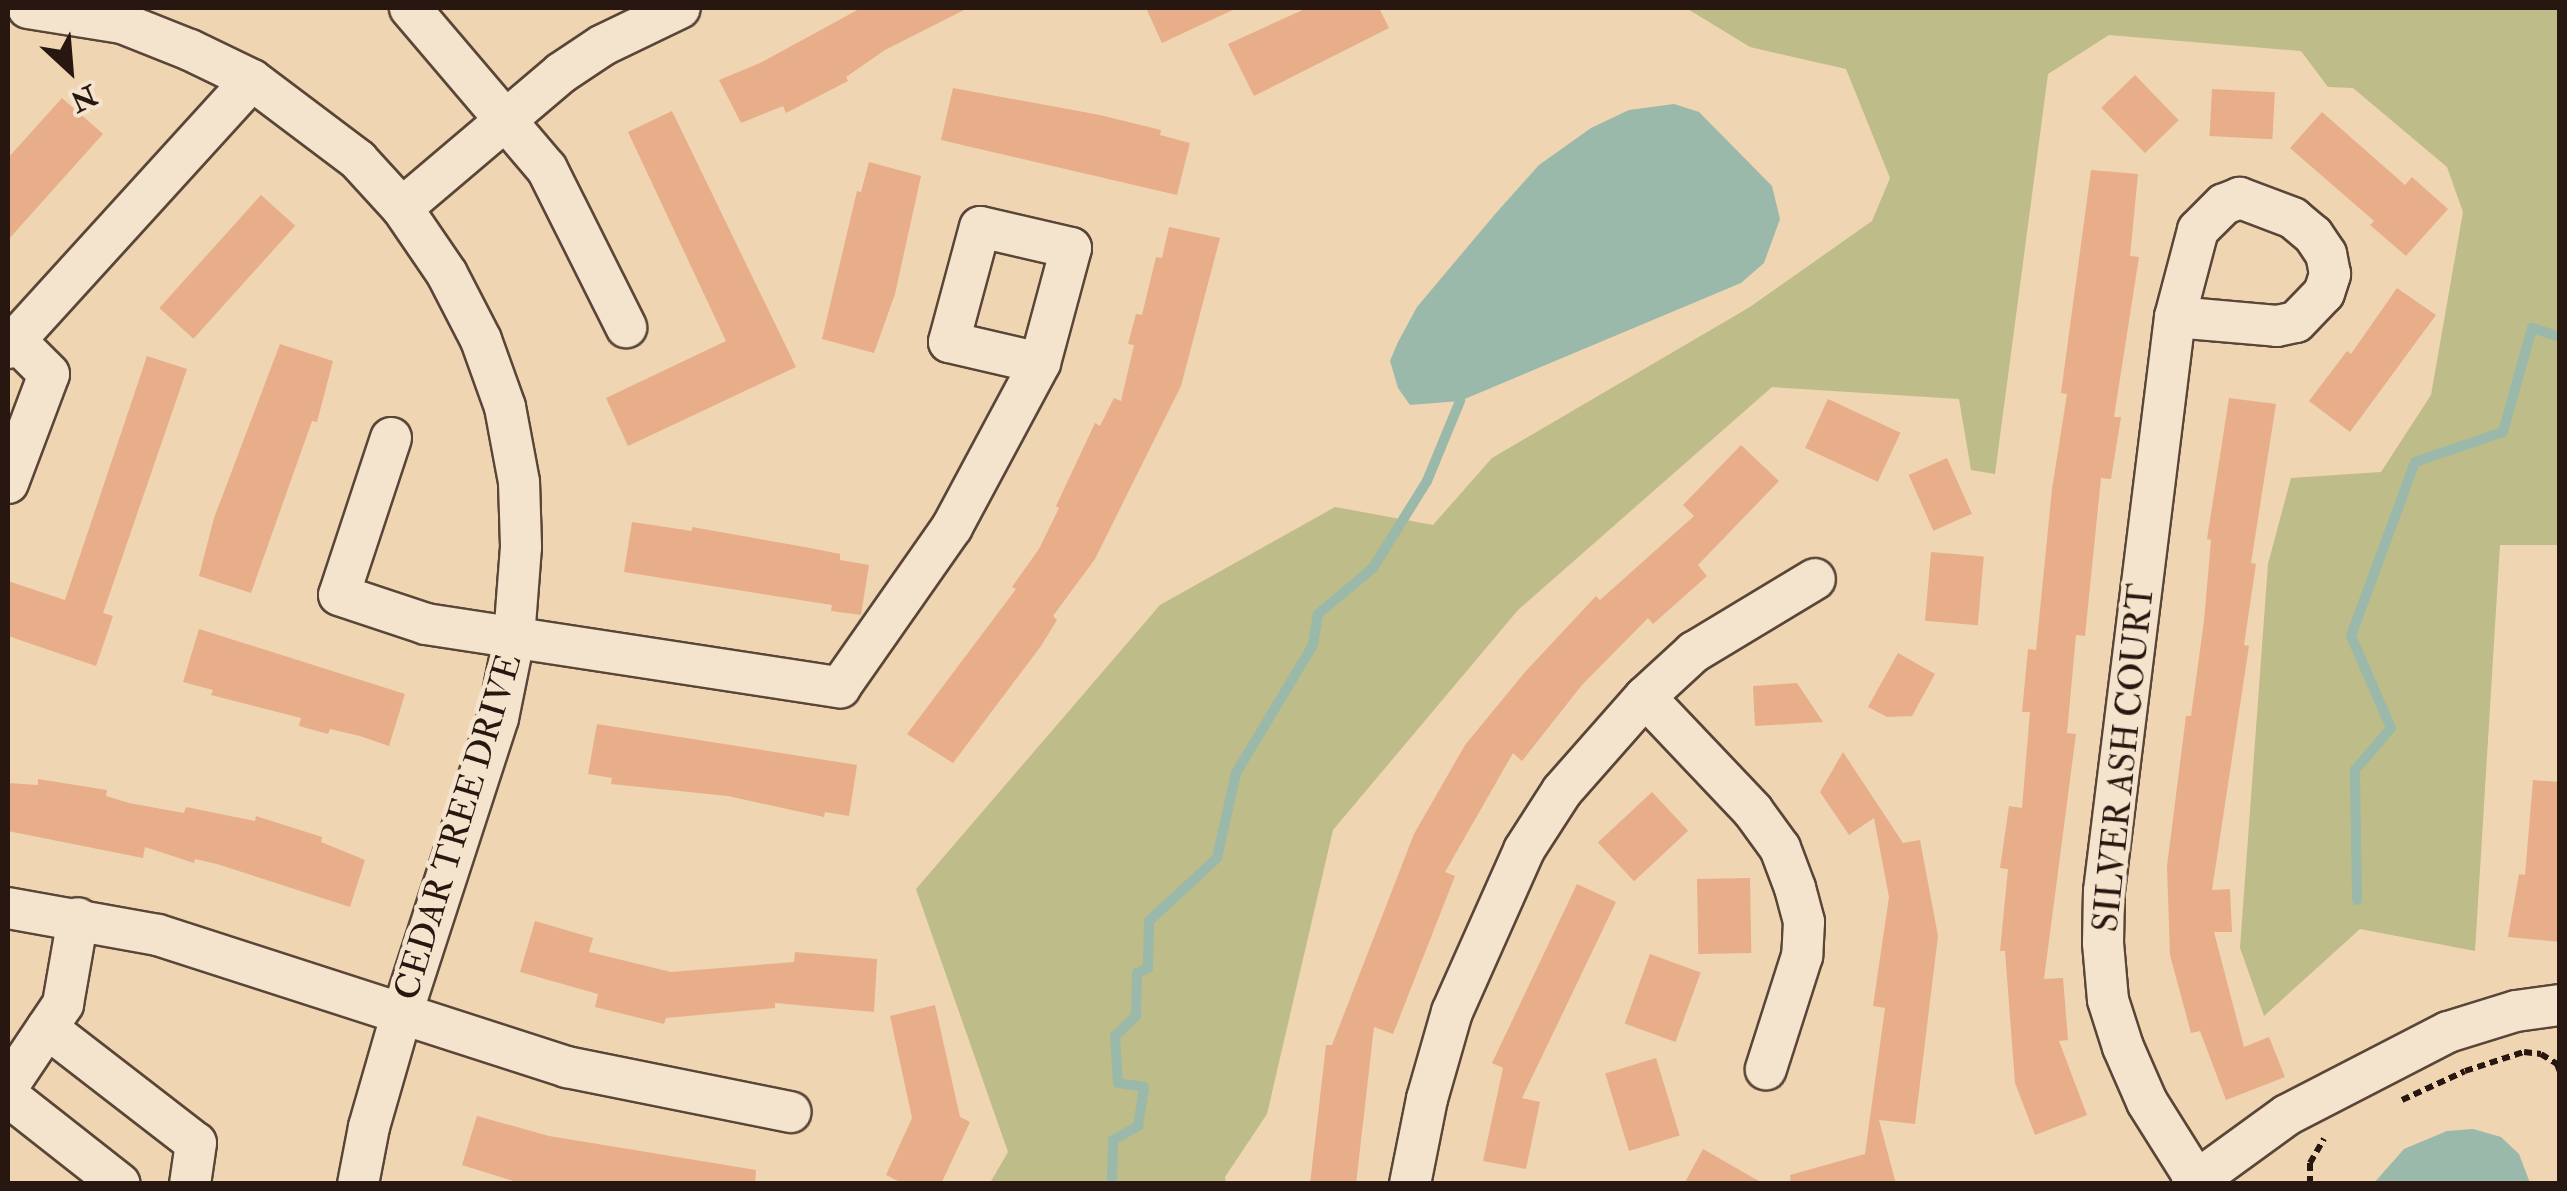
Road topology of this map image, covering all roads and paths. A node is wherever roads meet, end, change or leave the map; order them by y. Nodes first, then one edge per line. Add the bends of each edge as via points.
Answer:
1 (28, 8) edge
2 (410, 8) edge
3 (680, 8) edge
4 (252, 80) junction
5 (506, 117) junction
6 (402, 208) junction
7 (2175, 317) dead end
8 (626, 327) dead end
9 (11, 344) edge
10 (1040, 363) dead end
11 (391, 438) dead end
12 (8, 483) edge
13 (1815, 579) dead end
14 (514, 639) junction
15 (1645, 697) junction
16 (8, 908) edge
17 (78, 918) junction
18 (2560, 1005) edge
19 (401, 1016) junction
20 (46, 1028) junction
21 (1766, 1069) dead end
22 (2560, 1072) edge
23 (8, 1086) edge
24 (8, 1096) edge
25 (2396, 1104) dead end
26 (791, 1112) dead end
27 (2326, 1136) dead end
28 (2194, 1182) edge
29 (120, 1184) edge
30 (190, 1184) edge
31 (358, 1184) edge
32 (1410, 1184) edge
33 (2310, 1184) edge

1 - 4 street, CEDAR TREE DRIVE via 122,23
2 - 5 street
3 - 5 street via 603,45
4 - 6 street, CEDAR TREE DRIVE via 358,160
4 - 9 street
5 - 6 street
5 - 8 street via 547,168
6 - 14 street, CEDAR TREE DRIVE via 481,340 504,407 519,482
7 - 28 street, SILVER ASH COURT via 2103,943 2108,1000 2124,1047
9 - 12 street via 49,374
10 - 14 street via 952,527 840,687
11 - 14 street via 340,595 426,624
13 - 15 street via 1708,643
14 - 19 street, CEDAR TREE DRIVE via 498,718
15 - 21 street via 1753,811 1780,848 1795,888 1804,922 1802,956
15 - 32 street via 1562,791 1490,920 1452,1012
16 - 17 street
17 - 19 street via 158,935
17 - 20 street via 63,1004
18 - 28 street via 2516,1010 2432,1040 2287,1115
19 - 26 street via 566,1066
19 - 31 street, CEDAR TREE DRIVE
20 - 23 street
20 - 30 street via 196,1143
22 - 25 path via 2540,1054 2524,1052 2464,1070
24 - 29 street
27 - 33 path via 2310,1164

